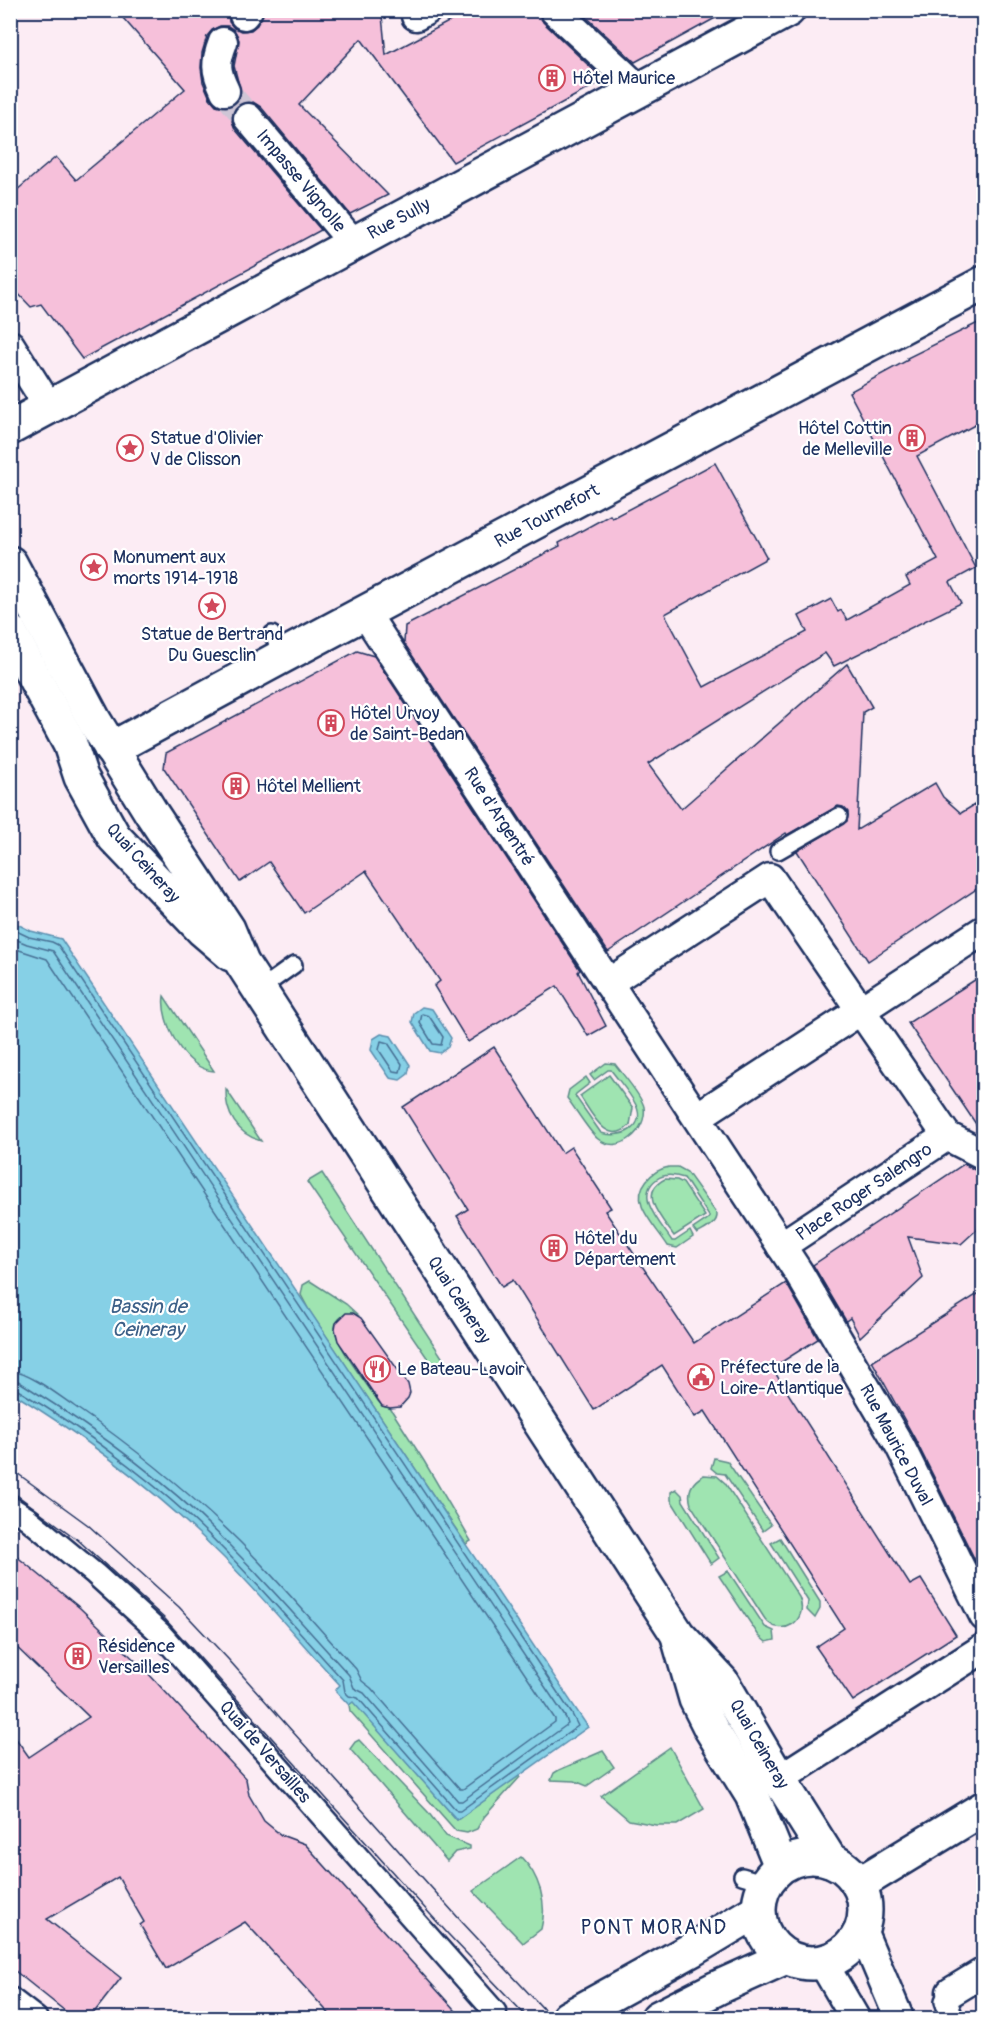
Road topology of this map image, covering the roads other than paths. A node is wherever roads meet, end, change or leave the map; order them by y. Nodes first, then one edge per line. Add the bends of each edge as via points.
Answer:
1 (554, 10) edge
2 (788, 10) edge
3 (223, 42) dead end
4 (640, 90) junction
5 (225, 91) tunnel mouth
6 (248, 118) tunnel mouth
7 (354, 244) junction
8 (984, 283) edge
9 (10, 345) edge
10 (49, 407) junction
11 (10, 428) edge
12 (10, 563) edge
13 (365, 613) junction
14 (10, 632) edge
15 (70, 744) junction
16 (111, 749) junction
17 (839, 816) dead end
18 (770, 878) junction
19 (984, 930) edge
20 (242, 963) junction
21 (294, 965) dead end
22 (601, 972) junction
23 (259, 990) junction
24 (861, 1011) junction
25 (697, 1117) junction
26 (947, 1136) junction
27 (982, 1153) edge
28 (782, 1246) junction
29 (10, 1507) edge
30 (984, 1616) edge
31 (678, 1635) junction
32 (984, 1648) edge
33 (778, 1779) junction
34 (984, 1808) edge
35 (830, 1860) junction
36 (762, 1884) junction
37 (859, 1884) junction
38 (862, 1930) junction
39 (786, 1957) junction
40 (823, 1963) junction
41 (984, 1972) edge
42 (10, 1998) edge
43 (952, 2005) edge
44 (36, 2019) edge
45 (496, 2019) edge
46 (568, 2019) edge
47 (658, 2019) edge
48 (855, 2019) edge
49 (899, 2019) edge

1 - 4 street
2 - 4 main road, Rue Sully
3 - 5 street via 216,61
4 - 7 main road, Rue Sully
6 - 7 street, Impasse Vignolle
7 - 10 main road, Rue Sully
8 - 13 main road, Rue Tournefort
9 - 10 street
10 - 11 main road, Rue Sully
12 - 16 main road, Quai Ceineray
13 - 16 main road, Rue Tournefort via 277,645
13 - 22 street, Rue d'Argentré
14 - 15 main road, Quai Ceineray
15 - 16 main road
15 - 20 main road, Quai Ceineray via 81,777 114,837 203,930
16 - 20 main road, Quai Ceineray via 228,929
17 - 18 lane via 778,845
18 - 22 street
18 - 24 street, Place Roger Salengro
19 - 24 street
20 - 23 main road, Quai Ceineray
21 - 23 lane
22 - 25 street, Place Roger Salengro
23 - 31 main road, Quai Ceineray
24 - 25 street
24 - 26 street, Place Roger Salengro
25 - 28 street, Place Roger Salengro
26 - 27 street
26 - 28 street, Place Roger Salengro
28 - 30 street, Rue Maurice Duval via 900,1446
29 - 45 street, Quai de Versailles via 95,1574 160,1634 495,2012
31 - 33 main road, Quai Ceineray via 723,1682
31 - 36 main road, Quai Ceineray via 696,1699 752,1795
32 - 33 street
33 - 35 main road, Quai Ceineray
34 - 37 main road
35 - 36 main road via 801,1858
35 - 37 main road via 847,1869
36 - 39 main road via 764,1934
36 - 46 main road via 683,1955
37 - 38 main road via 866,1915
38 - 40 main road via 843,1954
38 - 49 street
39 - 40 main road via 804,1963
39 - 47 main road
40 - 48 street
41 - 43 street
42 - 44 street

